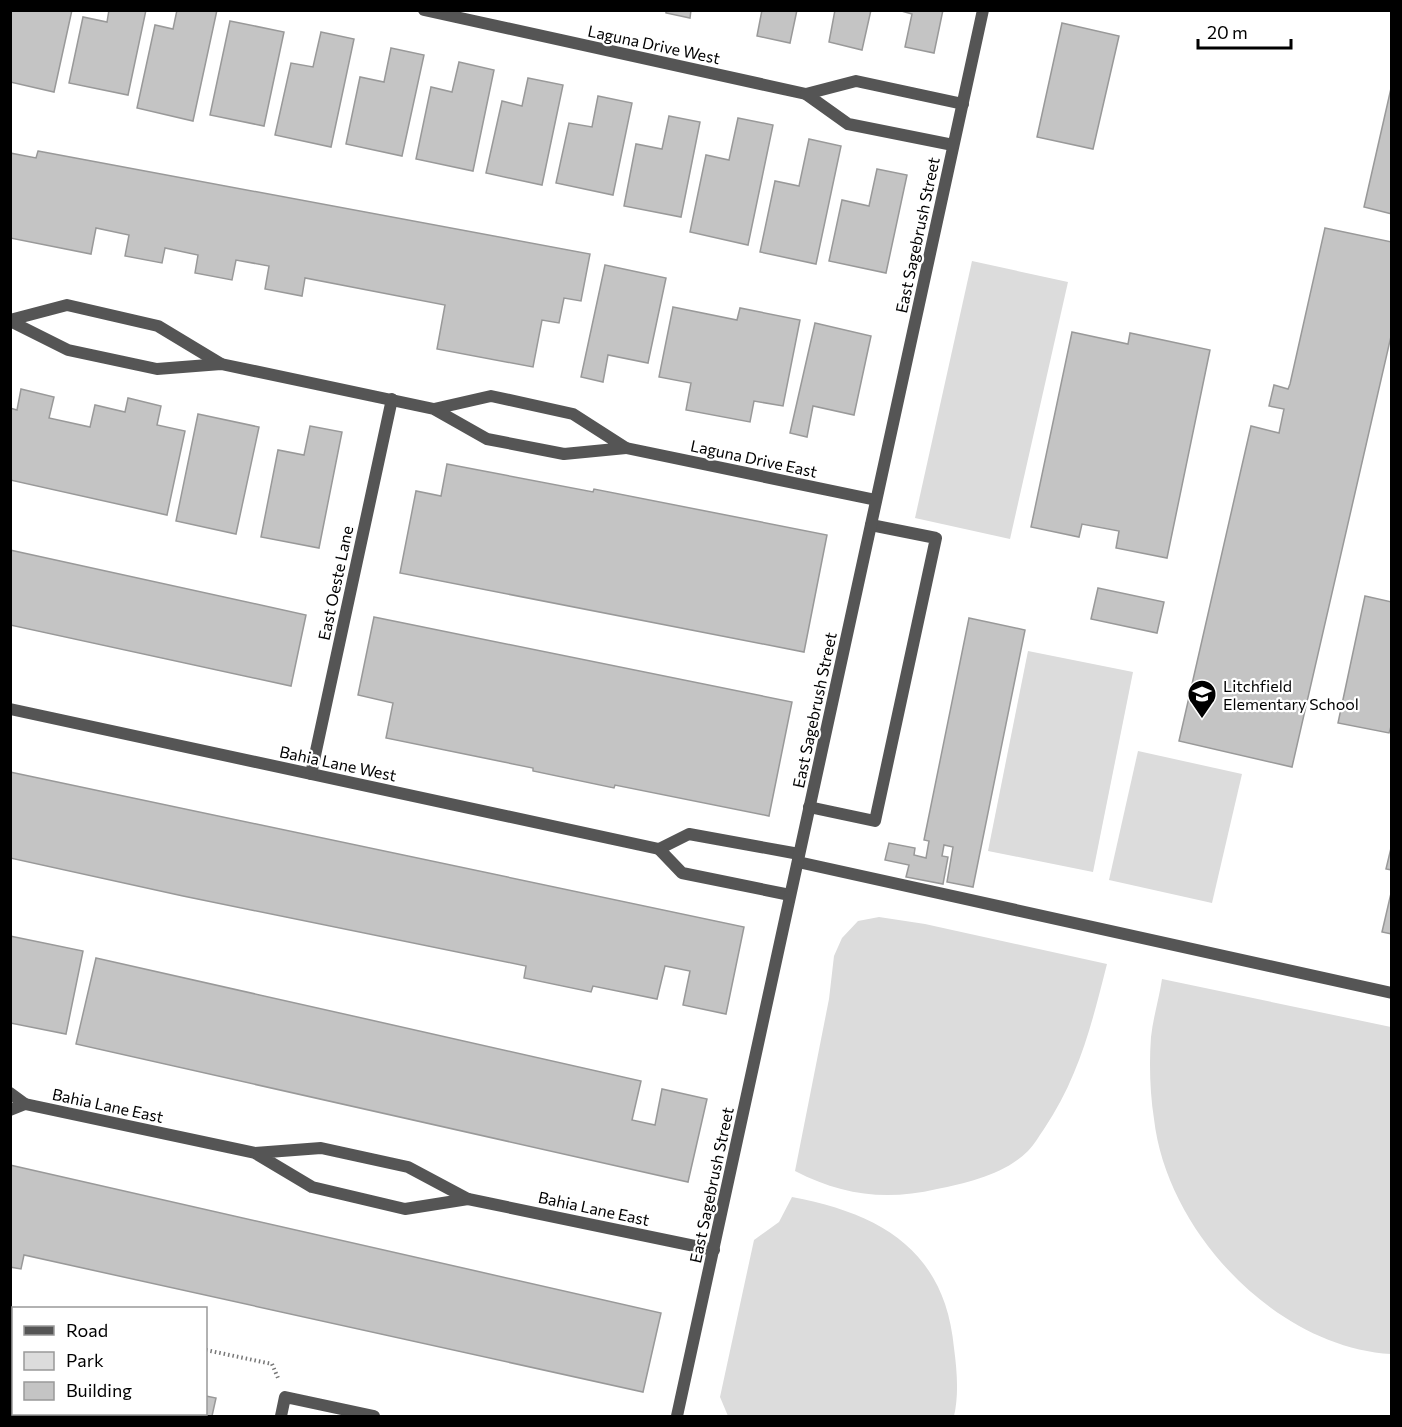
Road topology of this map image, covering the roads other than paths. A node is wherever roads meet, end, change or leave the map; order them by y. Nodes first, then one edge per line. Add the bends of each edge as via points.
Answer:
1 (424, 10) edge
2 (983, 10) edge
3 (474, 16) edge
4 (806, 94) junction
5 (963, 104) junction
6 (953, 145) junction
7 (10, 320) edge
8 (220, 364) junction
9 (392, 399) junction
10 (434, 409) junction
11 (626, 448) junction
12 (876, 500) junction
13 (871, 525) junction
14 (10, 709) edge
15 (311, 774) junction
16 (809, 807) junction
17 (659, 849) junction
18 (798, 858) junction
19 (790, 895) junction
20 (1392, 993) edge
21 (10, 1093) edge
22 (25, 1104) junction
23 (10, 1110) edge
24 (255, 1153) junction
25 (468, 1199) junction
26 (714, 1250) junction
27 (281, 1416) edge
28 (374, 1416) edge
29 (677, 1416) edge

1 - 3 street, Laguna Drive West
2 - 5 street, East Sagebrush Street
3 - 4 street, Laguna Drive West
4 - 5 street, Laguna Drive West via 856,81
4 - 6 street, Laguna Drive West via 848,124
5 - 6 street, East Sagebrush Street
6 - 12 street, East Sagebrush Street
7 - 8 street, Laguna Drive East via 68,350 157,369
7 - 8 street, Laguna Drive East via 67,305 158,326
8 - 9 street, Laguna Drive East
9 - 10 street, Laguna Drive East
9 - 15 street, East Oeste Lane
10 - 11 street, Laguna Drive East via 487,439 564,454
10 - 11 street, Laguna Drive East via 491,396 573,414
11 - 12 street, Laguna Drive East
12 - 13 street, East Sagebrush Street
13 - 16 street, East Sagebrush Street
13 - 16 street via 936,538 880,798 875,820
14 - 15 street, Bahia Lane West
15 - 17 street, Bahia Lane West
16 - 18 street, East Sagebrush Street
17 - 18 street via 689,834
17 - 19 street via 682,873
18 - 19 street, East Sagebrush Street
18 - 20 street
19 - 26 street, East Sagebrush Street
21 - 22 street, Bahia Lane East
22 - 23 street
22 - 24 street, Bahia Lane East
24 - 25 street, Bahia Lane East via 321,1148 408,1167
24 - 25 street, Bahia Lane East via 312,1187 405,1209
25 - 26 street, Bahia Lane East
26 - 29 street, East Sagebrush Street
27 - 28 street via 285,1397

